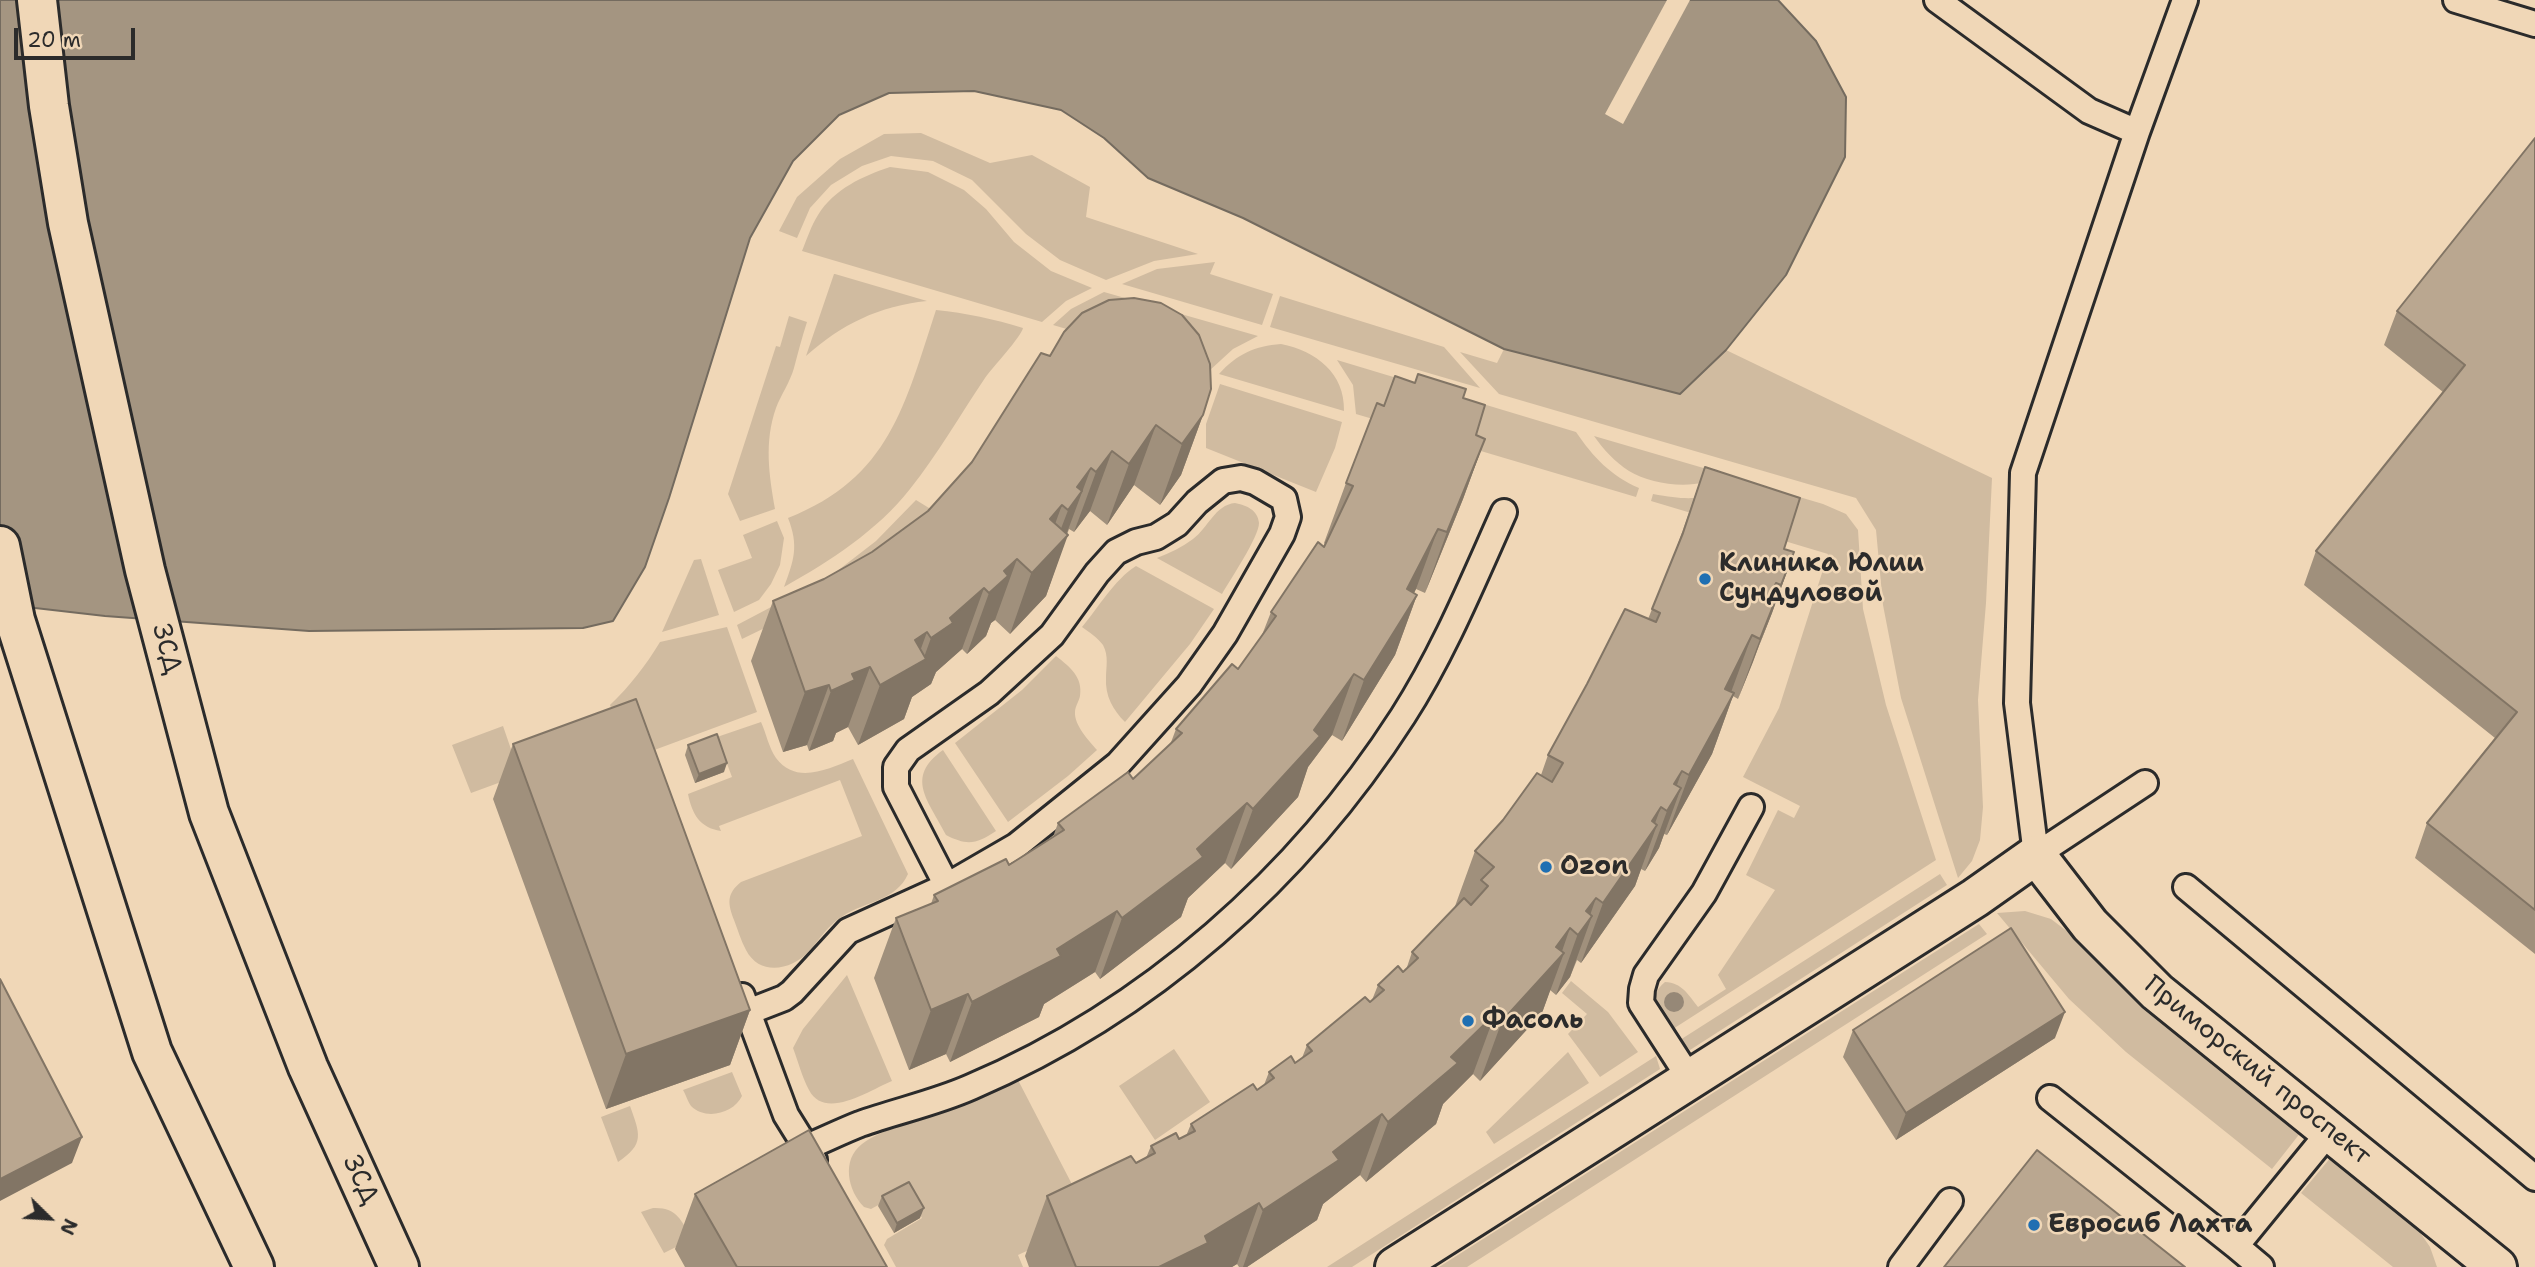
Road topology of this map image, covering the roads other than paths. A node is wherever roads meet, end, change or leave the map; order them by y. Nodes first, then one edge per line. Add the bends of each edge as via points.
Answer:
1 (37, 0) edge
2 (1937, 0) edge
3 (2185, 0) edge
4 (2456, 0) edge
5 (2535, 24) edge
6 (2137, 132) junction
7 (1504, 512) dead end
8 (0, 546) edge
9 (2145, 783) dead end
10 (1751, 807) dead end
11 (2036, 855) junction
12 (947, 886) junction
13 (2186, 887) dead end
14 (733, 973) edge
15 (748, 1012) junction
16 (1690, 1079) junction
17 (2050, 1098) dead end
18 (2330, 1131) junction
19 (807, 1147) junction
20 (2535, 1178) edge
21 (827, 1183) edge
22 (1950, 1201) dead end
23 (2236, 1247) junction
24 (254, 1267) edge
25 (399, 1267) edge
26 (1395, 1267) edge
27 (1901, 1267) edge
28 (2261, 1267) edge
29 (2497, 1267) edge

1 - 25 main road, ЗСД via 68,223 145,570 209,813 308,1067
2 - 6 lane via 2089,111
3 - 6 lane
4 - 5 lane
6 - 11 lane via 2023,473 2017,703
7 - 19 lane via 1447,638 1403,716 1300,853 1232,919 1160,980 1066,1039 970,1088
8 - 24 main road via 15,620 152,1052
9 - 11 lane
10 - 16 lane via 1704,893 1646,975 1642,989 1640,1003
11 - 16 main road
11 - 18 main road, Приморский проспект via 2090,925 2157,992
12 - 12 lane via 1016,846 1118,764 1189,685 1238,613 1282,534 1287,517 1284,499 1255,482 1241,478 1223,481 1177,524 1116,552 1052,635 989,693 908,750 896,767 896,787
12 - 15 lane via 848,931 792,992
13 - 20 lane
14 - 15 lane
15 - 19 lane via 786,1115
16 - 26 main road
17 - 23 lane
18 - 23 lane
18 - 29 main road, Приморский проспект
19 - 21 lane
22 - 27 lane
23 - 28 lane

